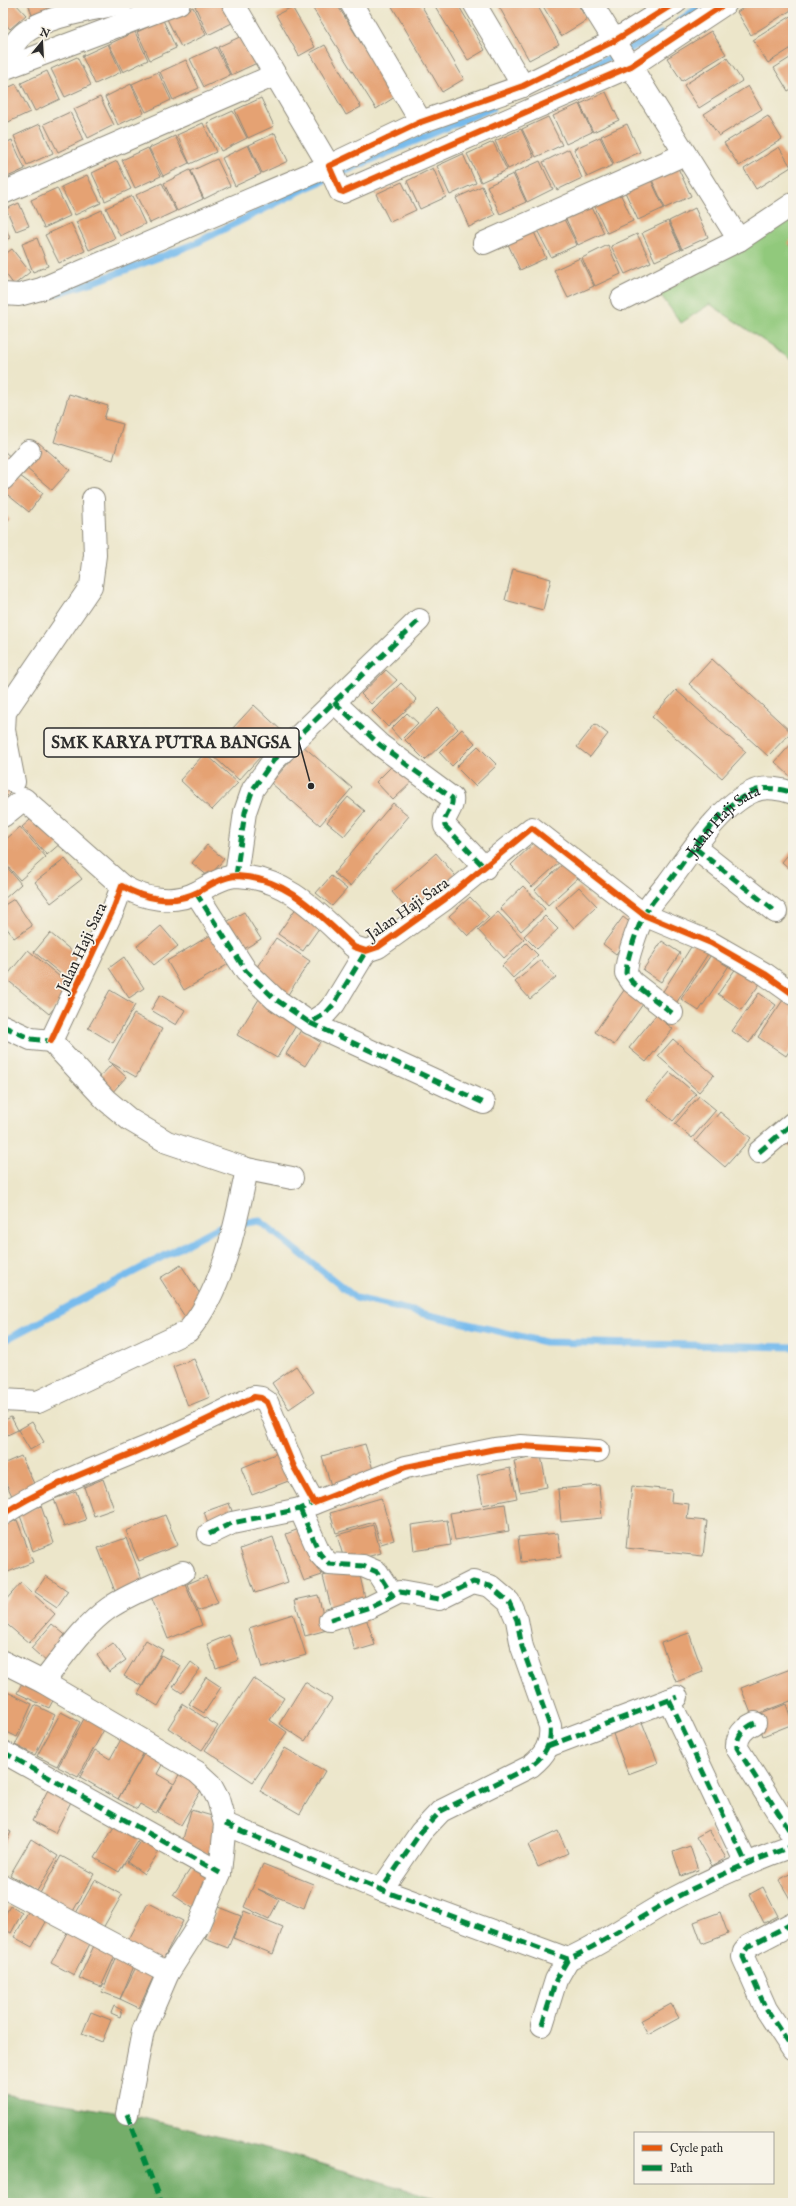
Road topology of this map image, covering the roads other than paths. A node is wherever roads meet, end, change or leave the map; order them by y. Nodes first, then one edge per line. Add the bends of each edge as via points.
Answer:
1 (122, 3) edge
2 (179, 3) edge
3 (232, 3) edge
4 (352, 3) edge
5 (474, 3) edge
6 (591, 3) edge
7 (675, 3) edge
8 (726, 3) edge
9 (623, 54) junction
10 (3, 61) edge
11 (3, 70) edge
12 (275, 74) junction
13 (523, 86) junction
14 (421, 122) junction
15 (685, 154) junction
16 (333, 174) junction
17 (3, 193) edge
18 (793, 204) edge
19 (739, 240) junction
20 (484, 243) dead end
21 (3, 294) edge
22 (622, 299) dead end
23 (29, 451) dead end
24 (3, 479) edge
25 (93, 498) dead end
26 (420, 620) dead end
27 (334, 702) junction
28 (14, 784) edge
29 (793, 792) edge
30 (3, 816) edge
31 (695, 848) junction
32 (485, 868) junction
33 (236, 876) junction
34 (122, 886) junction
35 (196, 893) junction
36 (776, 912) dead end
37 (644, 915) junction
38 (366, 951) junction
39 (793, 994) edge
40 (672, 1013) dead end
41 (310, 1023) junction
42 (3, 1026) edge
43 (51, 1041) junction
44 (484, 1104) dead end
45 (793, 1123) edge
46 (759, 1152) dead end
47 (247, 1169) junction
48 (292, 1178) dead end
49 (3, 1400) edge
50 (598, 1451) dead end
51 (307, 1506) junction
52 (3, 1514) edge
53 (209, 1534) dead end
54 (183, 1572) dead end
55 (392, 1595) junction
56 (330, 1620) dead end
57 (3, 1662) edge
58 (43, 1682) junction
59 (755, 1723) dead end
60 (548, 1746) junction
61 (3, 1752) edge
62 (225, 1824) junction
63 (793, 1836) edge
64 (793, 1846) edge
65 (746, 1863) junction
66 (220, 1872) junction
67 (3, 1886) edge
68 (381, 1890) junction
69 (793, 1923) edge
70 (568, 1959) junction
71 (168, 1973) junction
72 (542, 2025) dead end
73 (793, 2050) edge
74 (127, 2114) dead end

1 - 10 street via 62,17 33,27 23,34
2 - 11 street
3 - 12 street
4 - 14 street
5 - 13 street
6 - 9 street
7 - 9 street
8 - 9 street
9 - 13 street
9 - 15 street
9 - 16 street via 343,192 340,192
12 - 16 street
12 - 17 street
13 - 14 street
14 - 16 street
15 - 19 street
15 - 20 street
16 - 21 street via 48,286 18,294
18 - 19 street
19 - 22 street
23 - 24 street
25 - 28 street via 95,555 91,586 5,712 4,730
26 - 27 street
27 - 32 street via 380,745 452,798 452,806 444,820 445,826
27 - 33 street via 273,761 253,789 245,812
28 - 30 street
28 - 34 street
29 - 31 street, Jalan Haji Sara via 783,789 755,790 724,813
31 - 36 street
31 - 37 street, Jalan Haji Sara
32 - 37 street, Jalan Haji Sara via 532,828
32 - 38 street, Jalan Haji Sara via 378,947
33 - 35 street, Jalan Haji Sara via 222,879
33 - 38 street, Jalan Haji Sara via 271,883 297,895 354,948
34 - 35 street, Jalan Haji Sara via 152,899 183,897
34 - 43 street, Jalan Haji Sara
35 - 41 street via 246,971 274,998
37 - 39 street via 711,943 765,974
37 - 40 street via 626,972 632,982
38 - 41 street via 334,1004 326,1013
41 - 44 street
42 - 43 street via 31,1039
43 - 47 street via 106,1100 130,1120 168,1142
45 - 46 street
47 - 48 street
47 - 49 street via 232,1237 204,1310 188,1331 38,1402
50 - 51 street via 521,1446 495,1449 406,1467
51 - 52 street via 267,1402 254,1397 196,1426 46,1491
51 - 53 street via 232,1523
51 - 55 street via 320,1554 329,1564 363,1566 377,1572
54 - 58 street via 108,1608 92,1623
55 - 56 street via 370,1607
55 - 60 street via 408,1592 439,1599 473,1582 490,1586 509,1602 550,1726
57 - 58 street
58 - 62 street via 197,1772 210,1784 218,1799
59 - 63 street via 740,1734 736,1741 737,1748
60 - 65 street via 673,1699
60 - 68 street via 541,1758 531,1766 441,1811 421,1832
61 - 66 street
62 - 66 street
62 - 68 street
64 - 65 street
65 - 70 street via 670,1901
66 - 71 street via 198,1926
67 - 71 street
68 - 70 street
69 - 73 street via 749,1946 743,1957 766,2009
70 - 72 street via 556,1980
71 - 74 street via 143,2031

